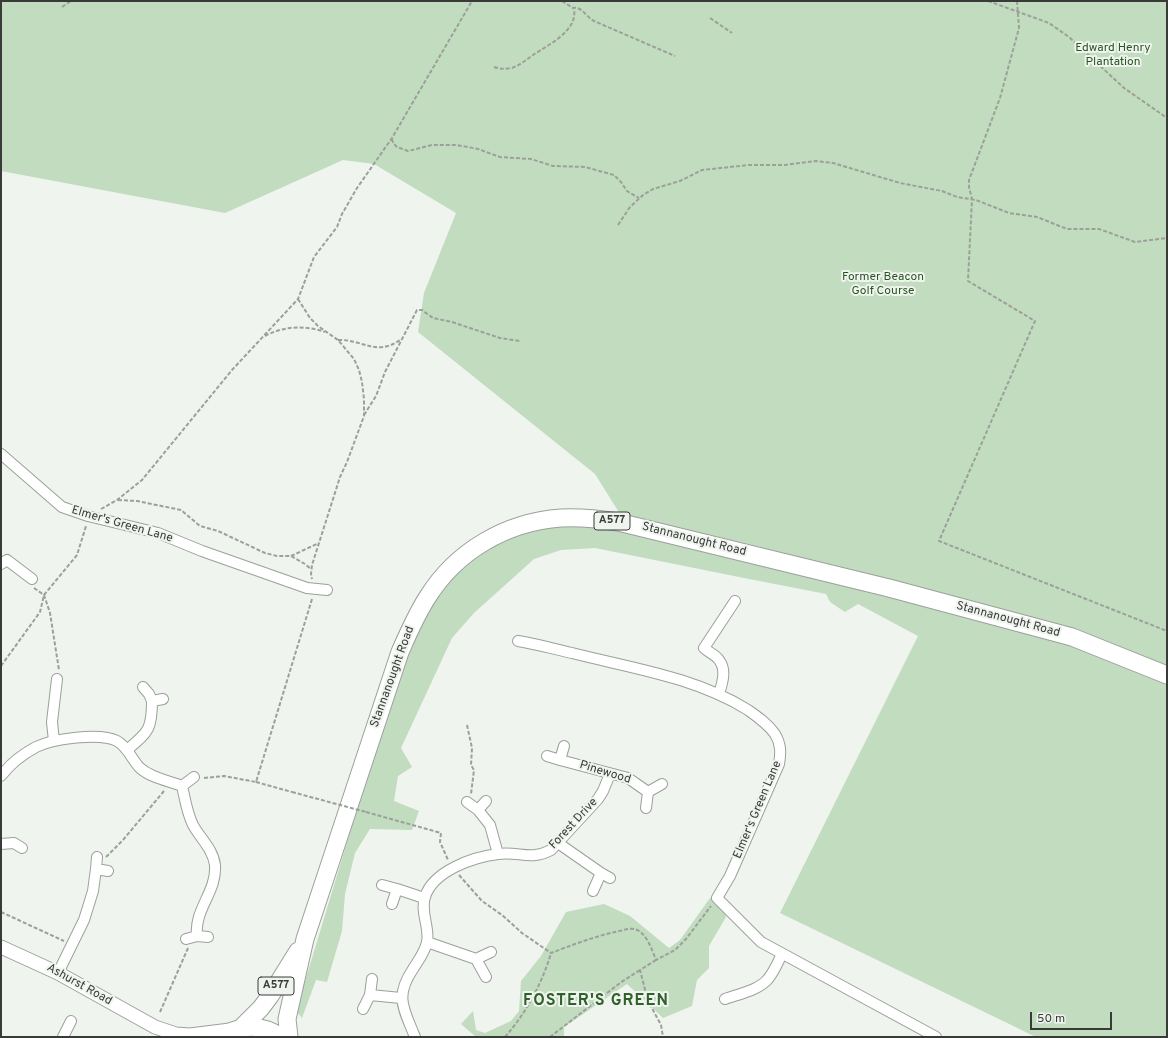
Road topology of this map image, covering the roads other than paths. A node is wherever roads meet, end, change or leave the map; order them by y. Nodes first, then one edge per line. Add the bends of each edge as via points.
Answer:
1 (1, 454) edge
2 (3, 560) edge
3 (32, 579) dead end
4 (327, 590) dead end
5 (735, 601) dead end
6 (518, 641) dead end
7 (1167, 675) edge
8 (57, 679) road end
9 (143, 688) dead end
10 (719, 694) junction
11 (163, 699) dead end
12 (152, 701) junction
13 (54, 741) junction
14 (564, 746) dead end
15 (127, 750) junction
16 (547, 756) dead end
17 (560, 760) junction
18 (610, 774) junction
19 (1, 776) edge
20 (194, 777) road end
21 (662, 784) dead end
22 (182, 786) junction
23 (648, 792) junction
24 (486, 801) dead end
25 (467, 802) road end
26 (646, 808) dead end
27 (478, 810) junction
28 (558, 843) junction
29 (1, 844) edge
30 (22, 848) dead end
31 (498, 854) junction
32 (97, 857) road end
33 (96, 869) junction
34 (108, 871) dead end
35 (601, 873) junction
36 (610, 878) dead end
37 (382, 885) dead end
38 (397, 890) junction
39 (593, 891) dead end
40 (424, 898) junction
41 (392, 904) dead end
42 (208, 936) dead end
43 (305, 939) junction
44 (427, 942) junction
45 (1, 947) edge
46 (491, 952) dead end
47 (782, 954) junction
48 (476, 959) junction
49 (58, 973) junction
50 (486, 977) dead end
51 (372, 979) dead end
52 (370, 995) junction
53 (401, 998) junction
54 (725, 999) dead end
55 (363, 1009) dead end
56 (71, 1021) dead end
57 (155, 1027) junction
58 (231, 1032) edge
59 (63, 1037) edge
60 (164, 1037) edge
61 (281, 1037) edge
62 (289, 1037) edge
63 (415, 1037) edge
64 (936, 1037) edge

1 - 4 street, Elmer's Green Lane via 62,507 158,533 307,588
2 - 3 street
5 - 10 street via 704,648 719,660 723,670
6 - 10 street, Elmer's Green Lane via 607,661 689,683
7 - 43 main road, Stannanought Road / A577 via 1072,637 889,588 626,524 587,518 532,522 506,530 463,556 446,573 414,621 400,652
8 - 13 street via 52,722
9 - 12 street
10 - 47 street, Elmer's Green Lane via 759,718 775,734 781,750 779,764 730,876 717,898 761,942
11 - 12 street
12 - 15 street via 151,726
13 - 15 street via 100,737 116,740
13 - 19 street via 36,747 9,765
14 - 17 street
15 - 22 street via 145,772
16 - 17 street, Pinewood
17 - 18 street, Pinewood
18 - 23 street, Pinewood via 628,778
18 - 28 street, Forest Drive via 598,799
20 - 22 street
21 - 23 street
22 - 42 street via 190,819 209,849 215,866 212,886 198,916 192,938
23 - 26 street
24 - 27 street
25 - 27 street
27 - 31 street via 490,825
28 - 31 street, Forest Drive via 547,852 535,856
28 - 35 street
29 - 30 street via 14,843
31 - 40 street, Forest Drive via 453,868 437,878
32 - 33 street
33 - 34 street
33 - 49 street via 93,891 84,920
35 - 36 street
35 - 39 street
37 - 38 street
38 - 40 street
38 - 41 street
40 - 44 street
43 - 58 main road, Stannanought Road / A577 via 261,1008
43 - 62 main road, Stannanought Road / A577 via 287,1019
44 - 48 street
44 - 53 street via 403,986
45 - 49 street, Ashurst Road
46 - 48 street
47 - 54 street via 764,983
47 - 64 street
48 - 50 street
49 - 57 street, Ashurst Road
51 - 52 street
52 - 53 street
52 - 55 street
53 - 63 street
56 - 59 street
57 - 58 street, Ashurst Road via 176,1034 190,1035
57 - 60 street, Ashurst Road
58 - 61 main road via 255,1027

